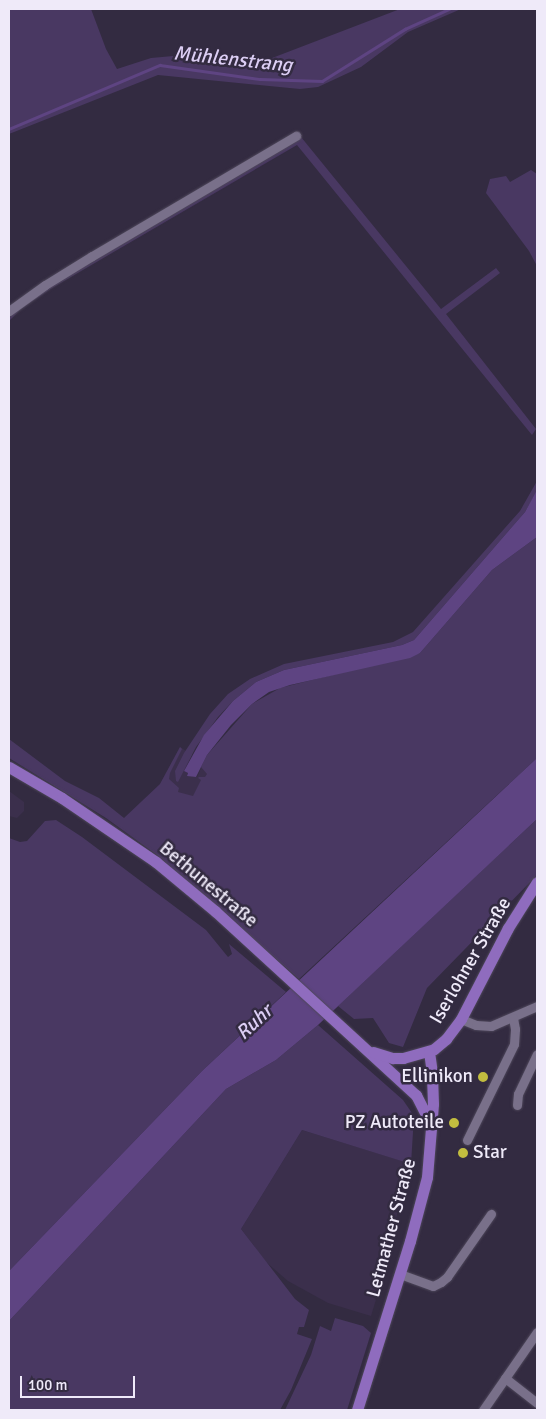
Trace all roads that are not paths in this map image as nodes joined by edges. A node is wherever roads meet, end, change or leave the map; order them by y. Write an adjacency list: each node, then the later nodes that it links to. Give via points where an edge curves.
1 (296, 136): 2 (street, via 84,261)
2 (9, 310)
3 (9, 767): 8 (main road, Bethunestraße, via 62,798 156,862)
4 (537, 882): 6 (main road, Iserlohner Straße, via 508,928)
5 (537, 1006): 7 (street)
6 (461, 1018): 7 (street, via 482,1027); 9 (main road, Iserlohner Straße, via 446,1039)
7 (513, 1018): 13 (street, via 514,1044)
8 (369, 1050): 9 (main road, Bethunestraße, via 393,1058); 12 (main road, Bethunestraße, via 416,1096)
9 (429, 1051): 12 (main road, Letmather Straße, via 433,1088)
10 (537, 1054): 11 (street, via 518,1094)
11 (517, 1105)
12 (432, 1126): 15 (main road, Letmather Straße, via 427,1177)
13 (467, 1140)
14 (491, 1214): 15 (street, via 441,1282 433,1286)
15 (400, 1274): 19 (main road, Letmather Straße)
16 (537, 1332): 17 (street)
17 (505, 1378): 18 (street); 20 (street)
18 (537, 1402)
19 (357, 1410)
20 (483, 1410)

